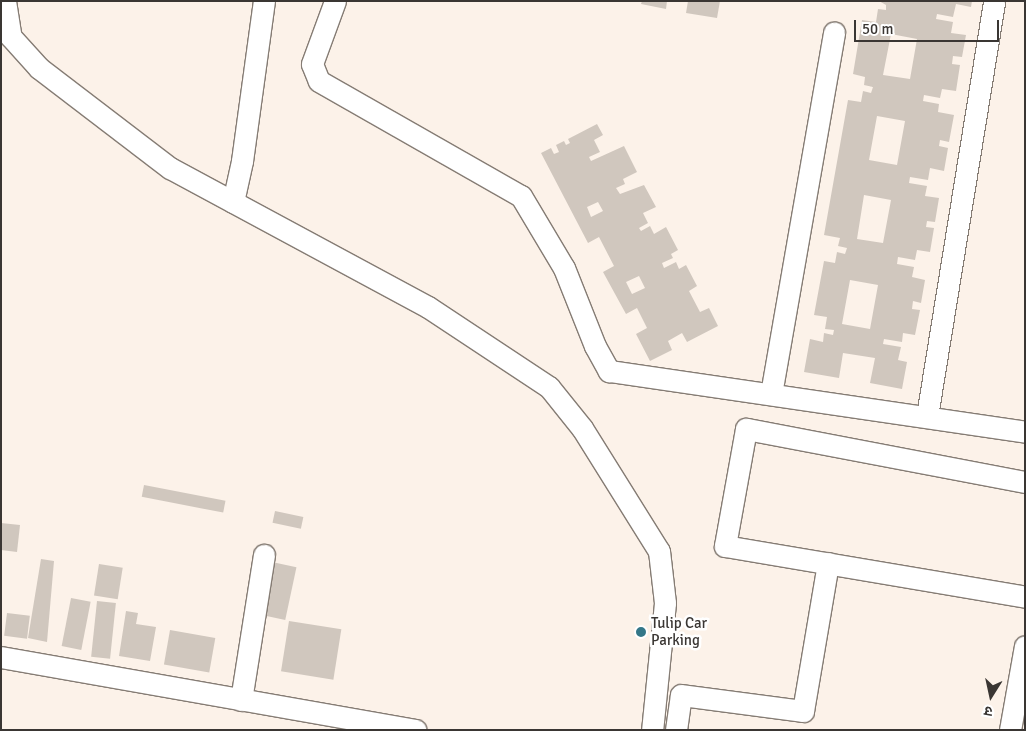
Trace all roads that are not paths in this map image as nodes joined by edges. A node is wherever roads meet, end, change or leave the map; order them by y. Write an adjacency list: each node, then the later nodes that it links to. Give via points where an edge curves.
1 (5, 1): 6 (street, via 11,37 39,68 170,168)
2 (264, 1): 6 (street, via 244,152)
3 (335, 1): 7 (street, via 312,64 319,81 335,93 521,196 564,268 595,346 609,371)
4 (994, 1): 8 (street)
5 (834, 32): 7 (street)
6 (233, 202): 18 (street, via 428,307 549,387 582,428 659,551 665,603)
7 (771, 394): 8 (street)
8 (927, 416): 9 (street)
9 (1025, 432)
10 (1025, 482): 12 (street, via 746,429 724,546)
11 (264, 554): 16 (street)
12 (828, 563): 13 (street); 19 (street, via 803,711 681,694)
13 (1025, 597)
14 (1025, 646): 20 (street)
15 (1, 657): 16 (street)
16 (241, 700): 17 (street)
17 (416, 730)
18 (652, 730)
19 (676, 730)
20 (1010, 730)

